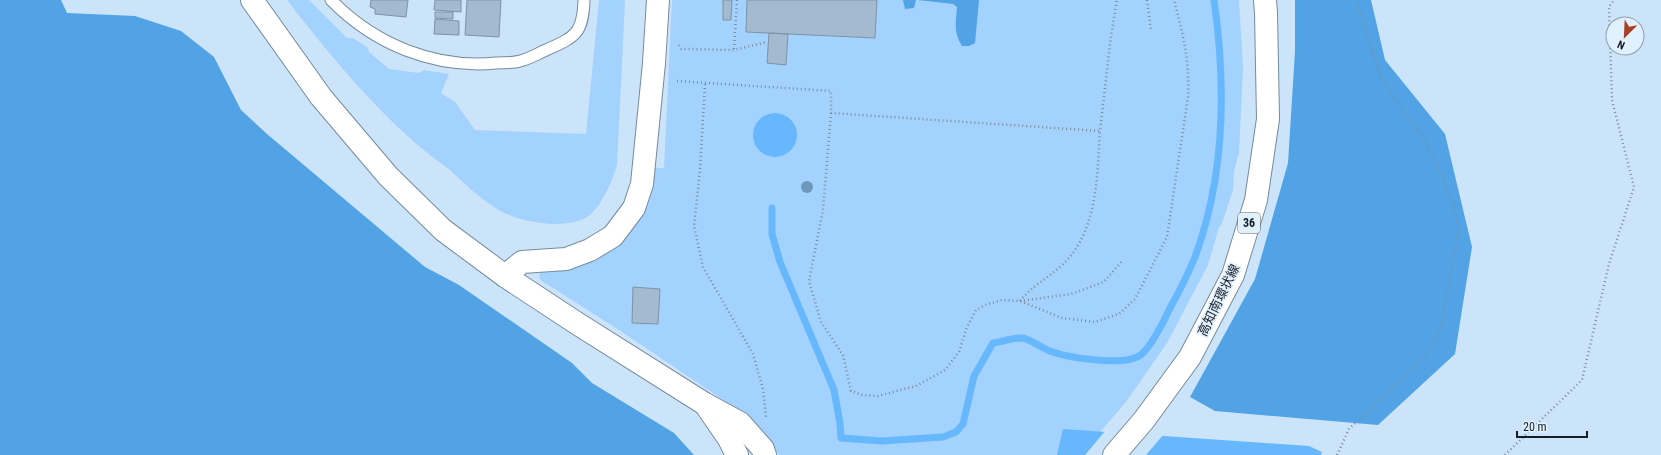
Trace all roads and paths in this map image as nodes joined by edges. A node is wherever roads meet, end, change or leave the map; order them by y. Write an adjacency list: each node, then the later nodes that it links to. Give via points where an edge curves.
1 (252, 0): 21 (street, via 321,97 388,176 443,230)
2 (331, 0): 3 (lane, via 347,17 381,39 409,51 460,64 485,64 520,62 566,41 577,33 584,16)
3 (584, 0)
4 (658, 0): 21 (street, via 642,184 634,208 613,236 590,250 566,259 522,262)
5 (737, 0): 15 (path)
6 (1117, 0): 19 (path)
7 (1147, 0): 12 (path)
8 (1174, 0): 22 (path, via 1187,54 1189,78 1167,237 1135,299 1119,314 1095,322 1062,318)
9 (1265, 0): 27 (street, 高知南環状線 / 36, via 1268,119 1256,200 1233,275 1190,356 1144,420)
10 (1356, 0): 28 (path, via 1383,82 1427,144 1453,202 1458,235 1442,327 1436,340 1424,357 1349,429)
11 (1614, 0): 29 (path, via 1609,7 1612,100 1634,187 1609,264 1582,380)
12 (1151, 32)
13 (767, 42): 15 (path)
14 (678, 43): 15 (path, via 681,49)
15 (734, 50)
16 (678, 81): 17 (path)
17 (705, 84): 18 (path, via 832,91); 24 (path, via 694,226 703,267 753,354 763,388)
18 (830, 113): 19 (path); 22 (path, via 823,210 810,281 821,322 843,355 851,391 878,396 916,386 945,370 960,352 967,327 976,310 1002,300)
19 (1100, 131): 22 (path, via 1097,184 1084,237 1062,265 1029,290)
20 (1122, 262): 22 (path, via 1104,282 1072,294)
21 (505, 276): 23 (street)
22 (1020, 301)
23 (705, 404): 25 (street); 26 (street, via 740,423)
24 (766, 421)
25 (737, 455)
26 (766, 455)
27 (1114, 455)
28 (1337, 455)
29 (1505, 455)

